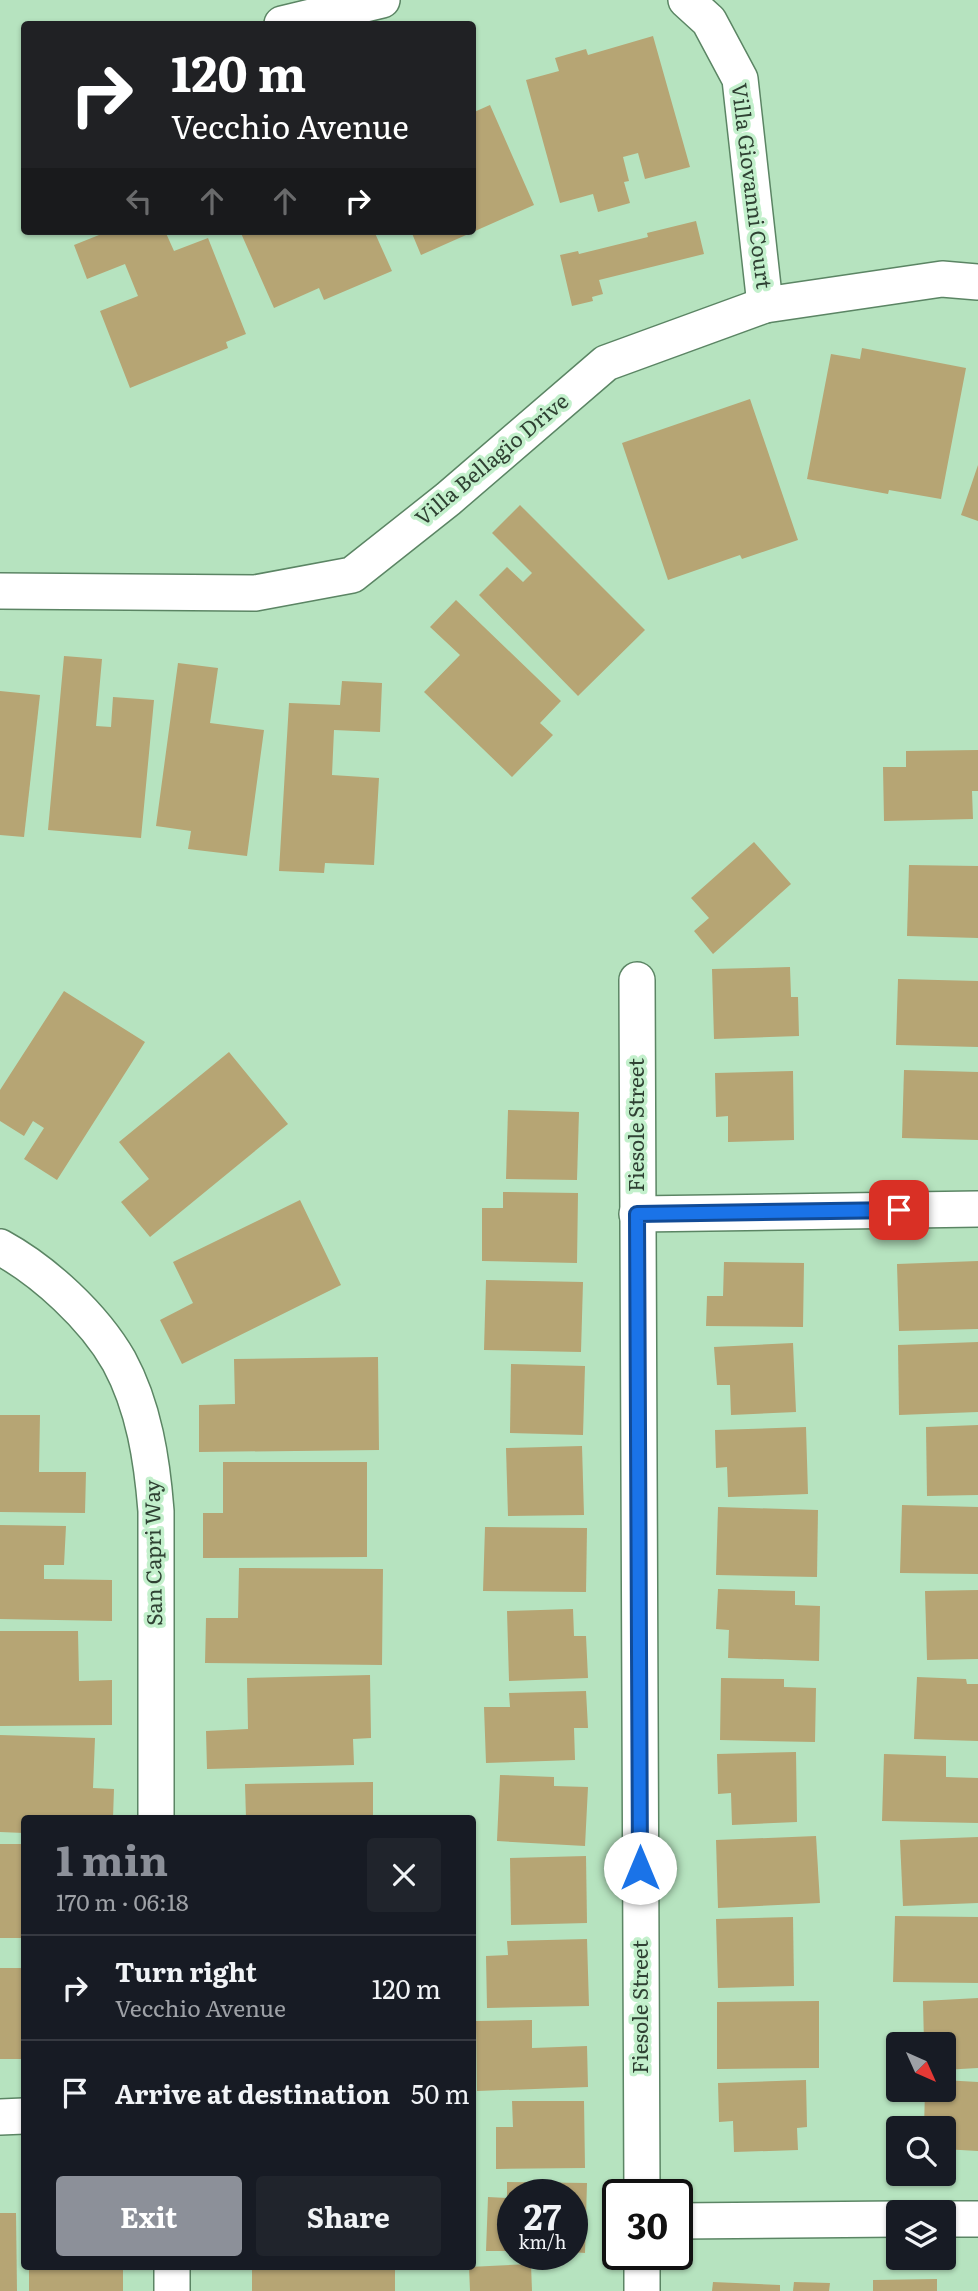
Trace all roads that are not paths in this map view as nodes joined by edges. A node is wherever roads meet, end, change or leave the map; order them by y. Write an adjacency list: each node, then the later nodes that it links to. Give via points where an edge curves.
1 (382, 0): 3 (street)
2 (686, 0): 5 (street, Villa Giovanni Court, via 709,21 740,79)
3 (294, 21)
4 (978, 282): 5 (street, Villa Bellagio Drive, via 942,279)
5 (765, 305): 6 (street, Villa Bellagio Drive, via 606,363 352,575 255,593)
6 (0, 591)
7 (636, 980): 9 (street, Fiesole Street)
8 (978, 1209): 9 (street)
9 (637, 1214): 14 (street, Fiesole Street)
10 (0, 1247): 11 (street, San Capri Way, via 74,1305 118,1361 148,1444 156,1511)
11 (156, 1815)
12 (21, 2116): 13 (street)
13 (0, 2117)
14 (642, 2179)
15 (886, 2219): 18 (street)
16 (956, 2219): 17 (street)
17 (978, 2219)
18 (693, 2221)
19 (173, 2270): 21 (street)
20 (642, 2270): 22 (street)
21 (172, 2291)
22 (642, 2291)

